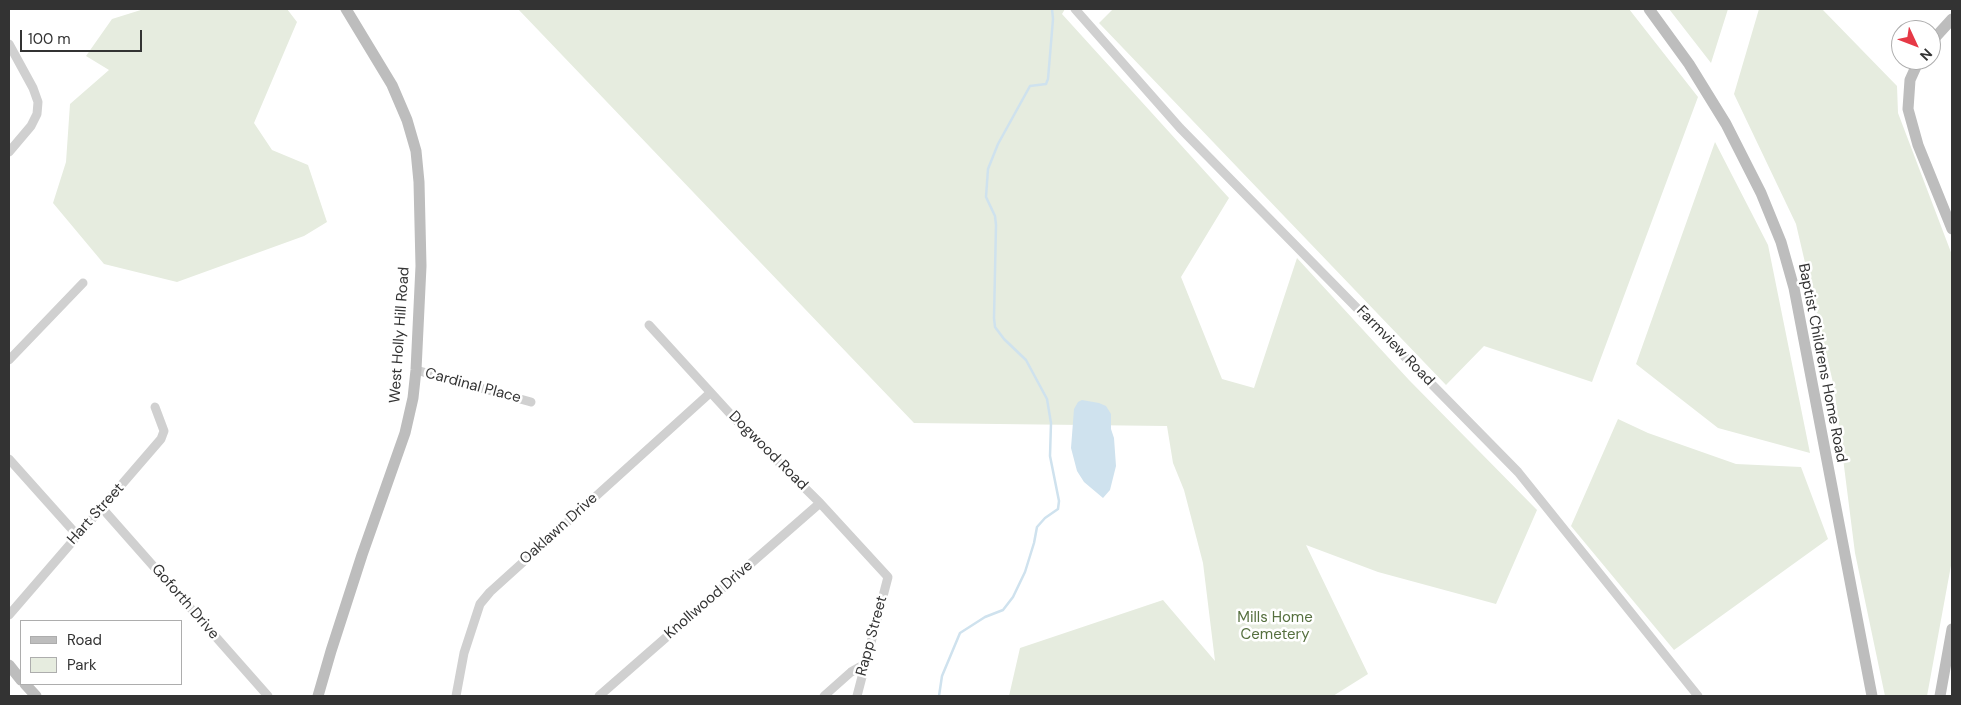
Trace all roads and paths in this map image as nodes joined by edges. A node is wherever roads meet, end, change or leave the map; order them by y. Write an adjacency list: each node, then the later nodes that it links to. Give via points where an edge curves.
1 (346, 9): 13 (street, West Holly Hill Road, via 392,85 416,151 421,266)
2 (1076, 9): 35 (street, Farmview Road, via 1180,128 1518,472)
3 (1649, 9): 36 (street, Baptist Childrens Home Road, via 1726,124 1761,193 1781,242 1803,331)
4 (1952, 19): 5 (street)
5 (1941, 31)
6 (9, 44): 8 (street, via 38,102 31,126)
7 (1914, 70): 9 (street, via 1910,80 1908,109 1918,146)
8 (9, 152)
9 (1952, 229)
10 (83, 283): 12 (street)
11 (649, 326): 14 (street, Dogwood Road)
12 (9, 360)
13 (416, 370): 15 (street, Cardinal Place); 30 (street, West Holly Hill Road, via 406,433)
14 (710, 393): 18 (street, Dogwood Road); 31 (street, Oaklawn Drive, via 490,592 480,604 464,653)
15 (531, 402)
16 (155, 407): 19 (street, Hart Street, via 164,431 161,439)
17 (9, 459): 20 (street)
18 (820, 503): 21 (street, Dogwood Road); 32 (street, Knollwood Drive)
19 (102, 508): 20 (street, Hart Street); 29 (street, Goforth Drive)
20 (76, 535): 22 (street, Hart Street)
21 (888, 577): 24 (street, Rapp Street)
22 (9, 615)
23 (1952, 629): 37 (street)
24 (865, 664): 33 (street); 34 (street, Rapp Street)
25 (9, 665): 26 (street)
26 (20, 679)
27 (26, 685): 28 (street)
28 (36, 696)
29 (268, 696)
30 (318, 696)
31 (456, 696)
32 (598, 696)
33 (824, 696)
34 (857, 696)
35 (1698, 696)
36 (1872, 696)
37 (1940, 696)

